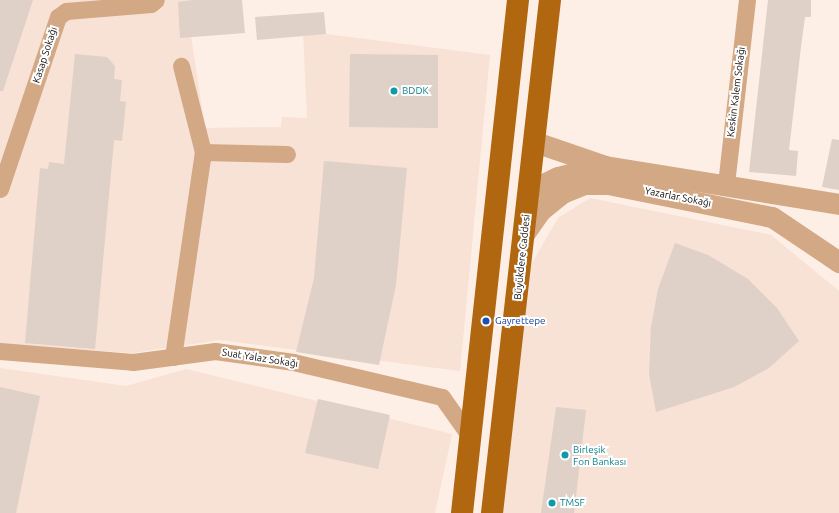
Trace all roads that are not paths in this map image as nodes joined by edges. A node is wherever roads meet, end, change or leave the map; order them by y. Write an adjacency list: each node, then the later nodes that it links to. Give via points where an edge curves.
1 (156, 0): 12 (street, Kasap Sokağı, via 151,4 66,11 58,17)
2 (518, 0): 16 (main road)
3 (550, 0): 6 (main road, Büyükdere Caddesi)
4 (747, 0): 11 (street, Keskin Kalem Sokağı)
5 (181, 66): 7 (street)
6 (535, 142): 9 (street); 13 (main road, Büyükdere Caddesi)
7 (203, 152): 8 (street); 20 (street)
8 (287, 154)
9 (605, 166): 10 (street, Yazarlar Sokağı); 13 (street, via 558,177)
10 (687, 178): 11 (street, Yazarlar Sokağı); 14 (street)
11 (726, 184): 15 (street, Yazarlar Sokağı)
12 (0, 189)
13 (529, 191): 16 (main road); 17 (main road, Büyükdere Caddesi)
14 (686, 199): 17 (street, Yazarlar Sokağı, via 608,184 584,184 549,202); 18 (street, Yazarlar Sokağı, via 772,217)
15 (839, 204)
16 (497, 209): 21 (main road)
17 (524, 234): 23 (main road, Büyükdere Caddesi)
18 (839, 262)
19 (0, 351): 20 (street, Suat Yalaz Sokağı, via 87,361 134,362)
20 (173, 357): 21 (street, Suat Yalaz Sokağı, via 215,351 249,355 426,392 449,403)
21 (471, 438): 22 (main road)
22 (462, 513)
23 (492, 513)

